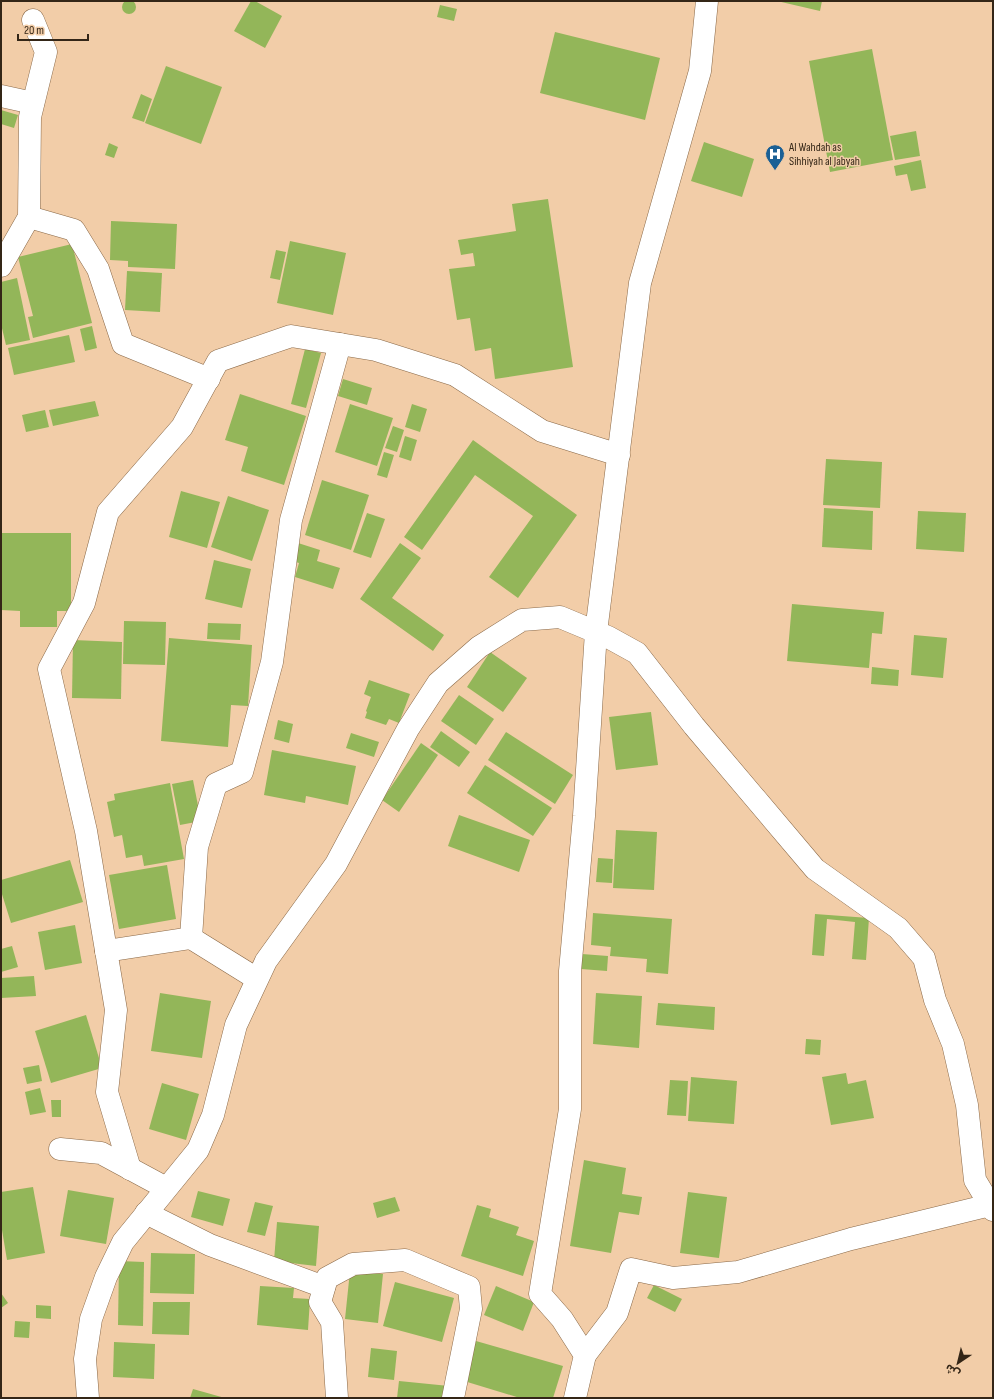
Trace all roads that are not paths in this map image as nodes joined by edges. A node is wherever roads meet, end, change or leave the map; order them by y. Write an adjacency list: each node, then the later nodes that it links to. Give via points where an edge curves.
1 (708, 1): 9 (street, via 700,71 640,283)
2 (33, 20): 4 (street, via 46,52)
3 (1, 96): 4 (street)
4 (34, 103): 5 (street, via 30,117)
5 (29, 217): 6 (street); 8 (street, via 74,230 98,269 123,344)
6 (1, 266)
7 (340, 344): 8 (street, via 291,336 218,361); 9 (street, via 376,350 456,375 542,431); 11 (street, via 291,520 272,662 242,772 216,784 197,847)
8 (209, 379): 12 (street, via 182,427 108,512 84,603 49,669 86,831)
9 (619, 455): 10 (street)
10 (596, 632): 13 (street, via 560,617 522,620 478,646 438,683 408,729 336,864 266,960); 17 (street, via 637,653 694,726 815,869 898,928 924,958 935,1000 955,1051 967,1105 975,1180); 20 (street, via 570,971 570,1109 540,1294 562,1318)
11 (191, 938): 12 (street); 13 (street)
12 (106, 951): 15 (street, via 116,1010 107,1092)
13 (257, 979): 16 (street, via 236,1025 213,1116 198,1150)
14 (60, 1149): 15 (street, via 100,1153)
15 (130, 1168): 16 (street)
16 (166, 1188): 18 (street)
17 (991, 1208): 20 (street, via 851,1239 738,1272 673,1278 631,1269 617,1313)
18 (146, 1213): 19 (street, via 210,1245); 21 (street, via 123,1242 106,1277 91,1319 85,1359)
19 (324, 1287): 22 (street, via 320,1302 332,1322); 23 (street, via 326,1278 353,1264 405,1260 470,1287 471,1309)
20 (585, 1355): 24 (street)
21 (88, 1398)
22 (337, 1398)
23 (453, 1398)
24 (576, 1398)

